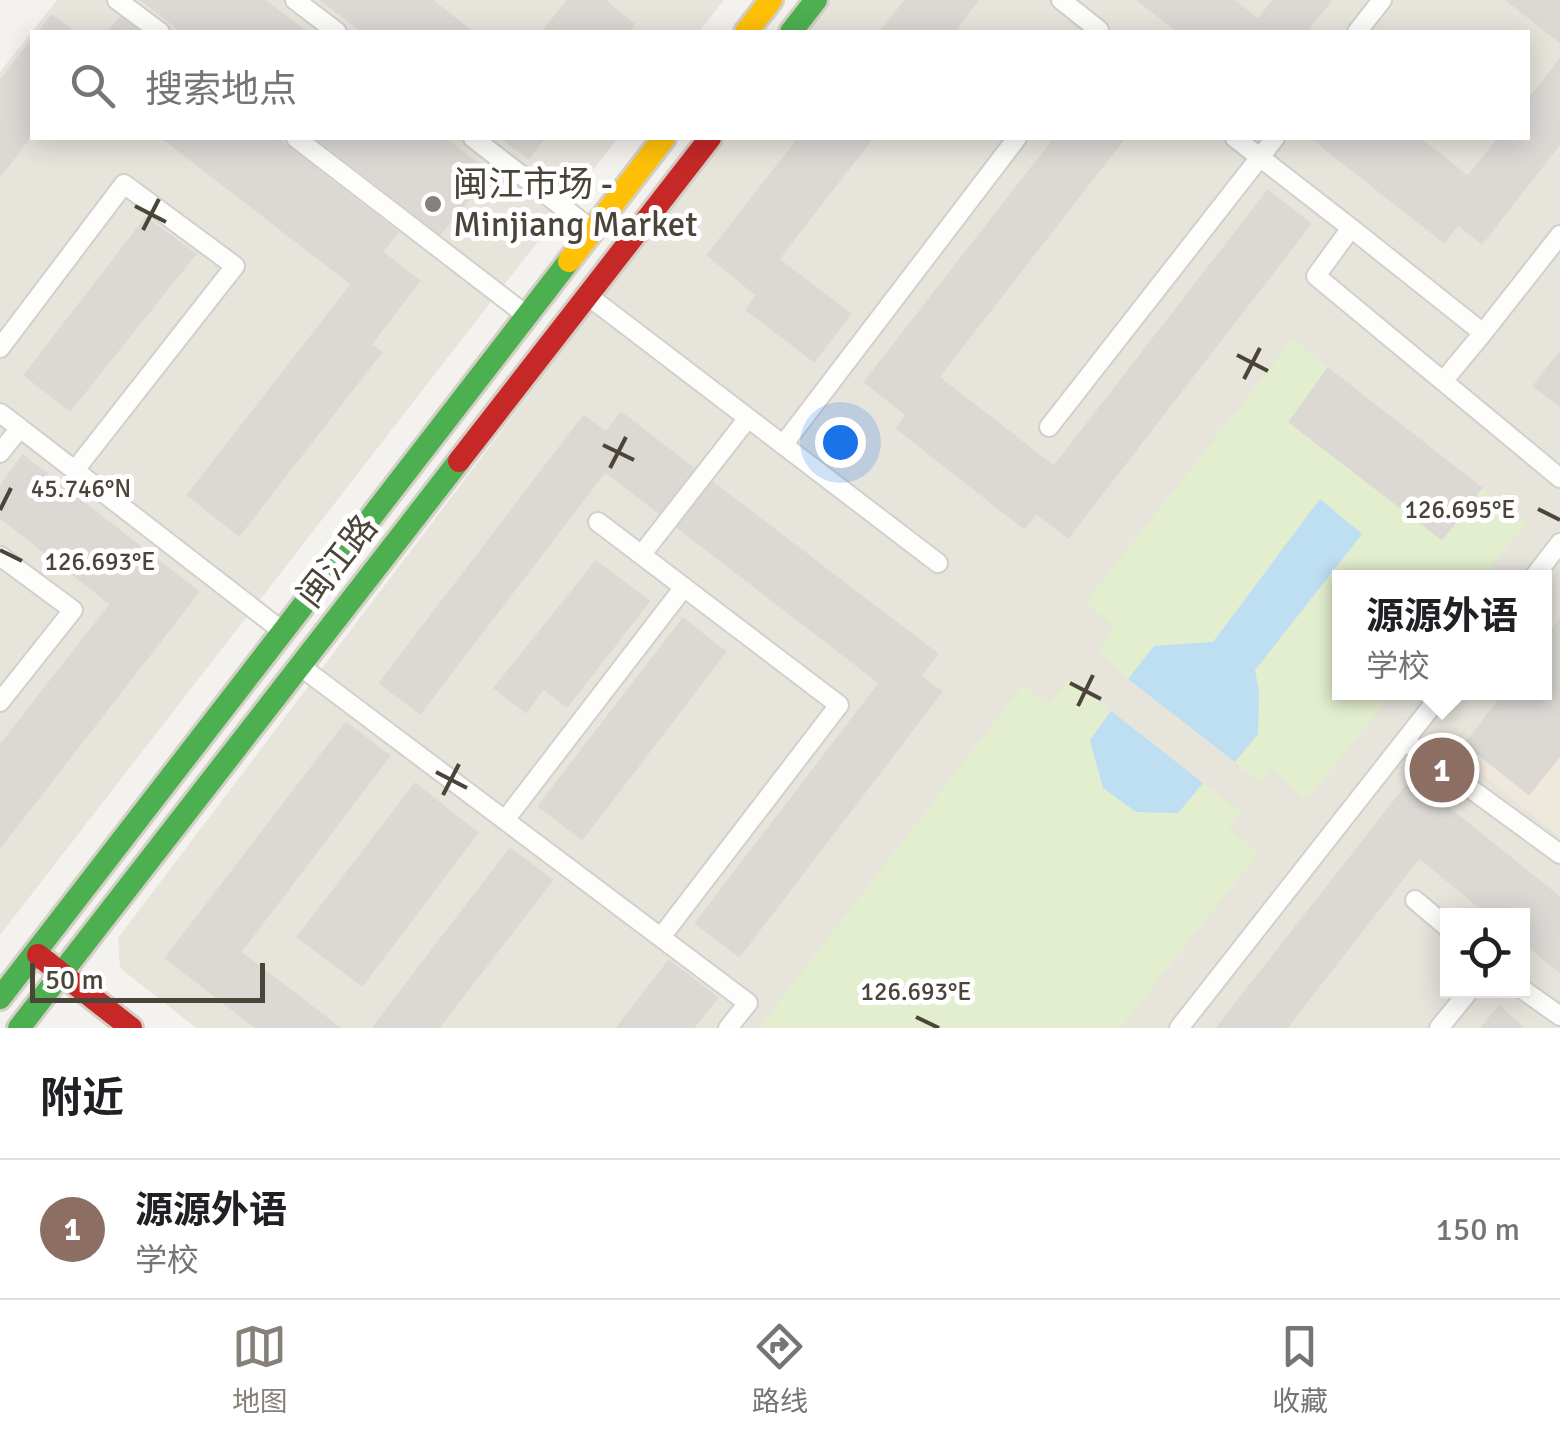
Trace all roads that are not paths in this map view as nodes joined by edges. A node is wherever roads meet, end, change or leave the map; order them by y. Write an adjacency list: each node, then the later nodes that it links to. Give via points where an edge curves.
1 (117, 0): 7 (lane)
2 (296, 0): 8 (lane)
3 (771, 0): 9 (main road)
4 (816, 0): 10 (main road)
5 (1060, 0): 11 (lane)
6 (1382, 0): 12 (lane)
7 (157, 30)
8 (334, 30)
9 (748, 30)
10 (793, 30)
11 (1097, 30)
12 (1359, 30)
13 (299, 140): 26 (lane)
14 (476, 140): 22 (lane)
15 (662, 140): 22 (main road, 闽江路)
16 (708, 140): 25 (main road, 闽江路)
17 (1015, 140): 34 (lane)
18 (1239, 140): 20 (lane)
19 (1273, 140): 20 (lane)
20 (1260, 157): 21 (lane); 32 (lane)
21 (1351, 228): 27 (lane); 29 (lane, via 1316,276)
22 (592, 230): 24 (main road, 闽江路)
23 (1560, 235): 27 (lane)
24 (559, 274): 25 (lane); 26 (main road, 闽江路)
25 (588, 295): 31 (lane); 46 (main road, 闽江路)
26 (527, 315): 45 (main road, 闽江路)
27 (1483, 333): 29 (lane)
28 (0, 348): 36 (lane, via 124,184 235,266)
29 (1444, 380): 37 (lane)
30 (0, 413): 33 (lane)
31 (748, 418): 34 (lane); 40 (lane)
32 (1048, 427)
33 (20, 428): 35 (lane); 36 (lane)
34 (783, 445): 42 (lane)
35 (0, 453)
36 (74, 470): 45 (lane)
37 (1560, 478)
38 (598, 522): 40 (lane)
39 (1560, 543): 43 (lane)
40 (642, 554): 44 (lane)
41 (0, 556): 48 (lane, via 73,610)
42 (938, 564)
43 (1539, 570)
44 (684, 587): 50 (lane); 54 (lane, via 840,704)
45 (277, 637): 46 (lane); 55 (main road, 闽江路)
46 (300, 666): 50 (lane); 56 (main road, 闽江路)
47 (1437, 700): 49 (lane)
48 (0, 702)
49 (1405, 741): 51 (lane); 64 (lane)
50 (505, 820): 54 (lane)
51 (1560, 854)
52 (1415, 900): 53 (lane)
53 (1440, 921)
54 (661, 937): 63 (lane, via 748,1003)
55 (35, 952): 56 (main road); 58 (main road, 闽江路)
56 (61, 974): 61 (main road, 闽江路); 62 (main road, via 97,1010)
57 (1530, 995): 60 (lane)
58 (0, 998)
59 (1463, 998): 65 (lane)
60 (1560, 1016)
61 (19, 1028)
62 (131, 1028)
63 (728, 1028)
64 (1178, 1028)
65 (1439, 1028)

